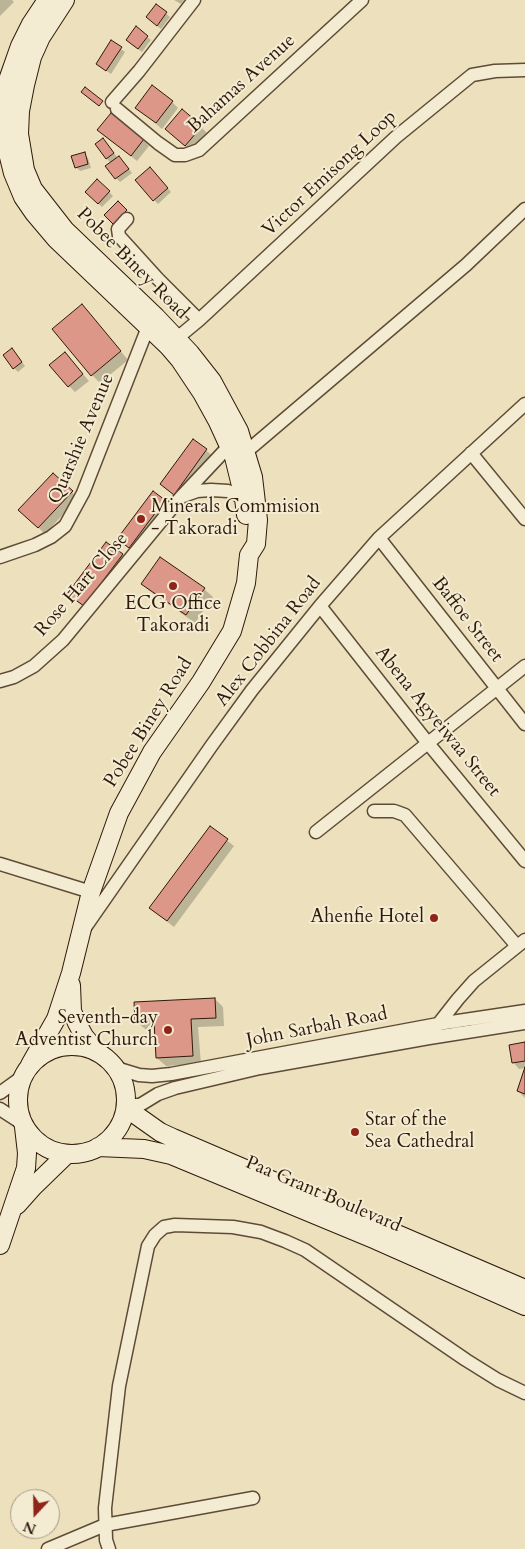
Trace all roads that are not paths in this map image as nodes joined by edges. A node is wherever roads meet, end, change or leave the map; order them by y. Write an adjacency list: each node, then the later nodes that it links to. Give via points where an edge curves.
1 (47, 0): 9 (street, Pobee Biney Road, via 20,46 8,80 5,132 13,173 23,197 39,220)
2 (65, 0): 10 (street, Pobee Biney Road, via 41,37 25,86 19,134 25,170 33,189 64,230)
3 (194, 0): 4 (street, Bahamas Avenue, via 115,105 158,143 175,155 185,156 199,150)
4 (362, 0)
5 (525, 70): 8 (street, Victor Emisong Loop, via 495,70 472,75 396,137)
6 (525, 209): 13 (street, via 466,265)
7 (127, 219): 8 (street, via 118,228 119,236)
8 (199, 320): 10 (street, Victor Emisong Loop)
9 (148, 327): 12 (street, Pobee Biney Road, via 180,360 202,393); 20 (street, Quarshie Avenue, via 84,493 64,526 35,546)
10 (176, 339): 13 (street, Pobee Biney Road, via 212,381 239,431)
11 (525, 404): 14 (street, Alex Cobbina Road)
12 (229, 446): 15 (street, Rose Hart Close); 16 (street, Pobee Biney Road)
13 (246, 452): 19 (street, Pobee Biney Road, via 253,477 258,520 256,544)
14 (471, 453): 17 (street); 18 (street, Alex Cobbina Road)
15 (181, 497): 16 (street, via 211,490 228,491); 23 (street, Rose Hart Close, via 63,640 34,666)
16 (244, 498): 19 (street, Pobee Biney Road)
17 (525, 519)
18 (379, 538): 21 (street, Alex Cobbina Road); 24 (street, Baffoe Street)
19 (249, 555): 31 (street, Pobee Biney Road, via 246,582 232,631 133,785 119,813)
20 (0, 558)
21 (320, 606): 26 (street, Abena Agyeiwaa Street); 32 (street, Alex Cobbina Road, via 252,690)
22 (525, 666): 24 (street)
23 (0, 681)
24 (496, 688): 25 (street, Baffoe Street); 26 (street)
25 (525, 724)
26 (428, 742): 28 (street); 29 (street, Abena Agyeiwaa Street)
27 (374, 811): 33 (street, via 394,810 405,815)
28 (316, 832)
29 (525, 862)
30 (0, 864): 31 (street)
31 (91, 892): 32 (street, Pobee Biney Road)
32 (79, 935): 34 (street, Pobee Biney Road)
33 (521, 943): 37 (street, via 474,982)
34 (71, 973): 39 (street, via 72,1011 84,1036); 41 (street, via 56,1019)
35 (525, 1011): 37 (street, John Sarbah Road)
36 (525, 1023): 38 (street, John Sarbah Road)
37 (438, 1024): 38 (street); 40 (street, John Sarbah Road, via 171,1074 139,1075)
38 (429, 1038): 43 (street, John Sarbah Road, via 260,1068 175,1088 140,1105)
39 (97, 1052): 40 (street); 41 (street, via 74,1046 61,1047 39,1056)
40 (116, 1068): 43 (street, via 126,1092)
41 (26, 1071): 42 (street); 45 (street, via 18,1088 17,1100)
42 (0, 1092)
43 (126, 1106): 46 (street, via 116,1131); 50 (street, Paa Grant Boulevard, via 173,1138)
44 (0, 1109): 45 (street)
45 (24, 1125): 47 (street, via 42,1146); 48 (street, via 26,1168)
46 (98, 1148): 47 (street); 51 (street, Paa Grant Boulevard, via 144,1149 171,1156 376,1240)
47 (67, 1154): 48 (street, via 23,1197)
48 (10, 1215): 49 (street)
49 (0, 1245)
50 (525, 1289)
51 (525, 1306)
52 (525, 1393): 54 (street, via 466,1360 304,1250 285,1241 233,1227 175,1225 164,1228 154,1235 148,1246 120,1376)
53 (253, 1498): 54 (street)
54 (105, 1525): 55 (street); 56 (street)
55 (48, 1549)
56 (109, 1549)

